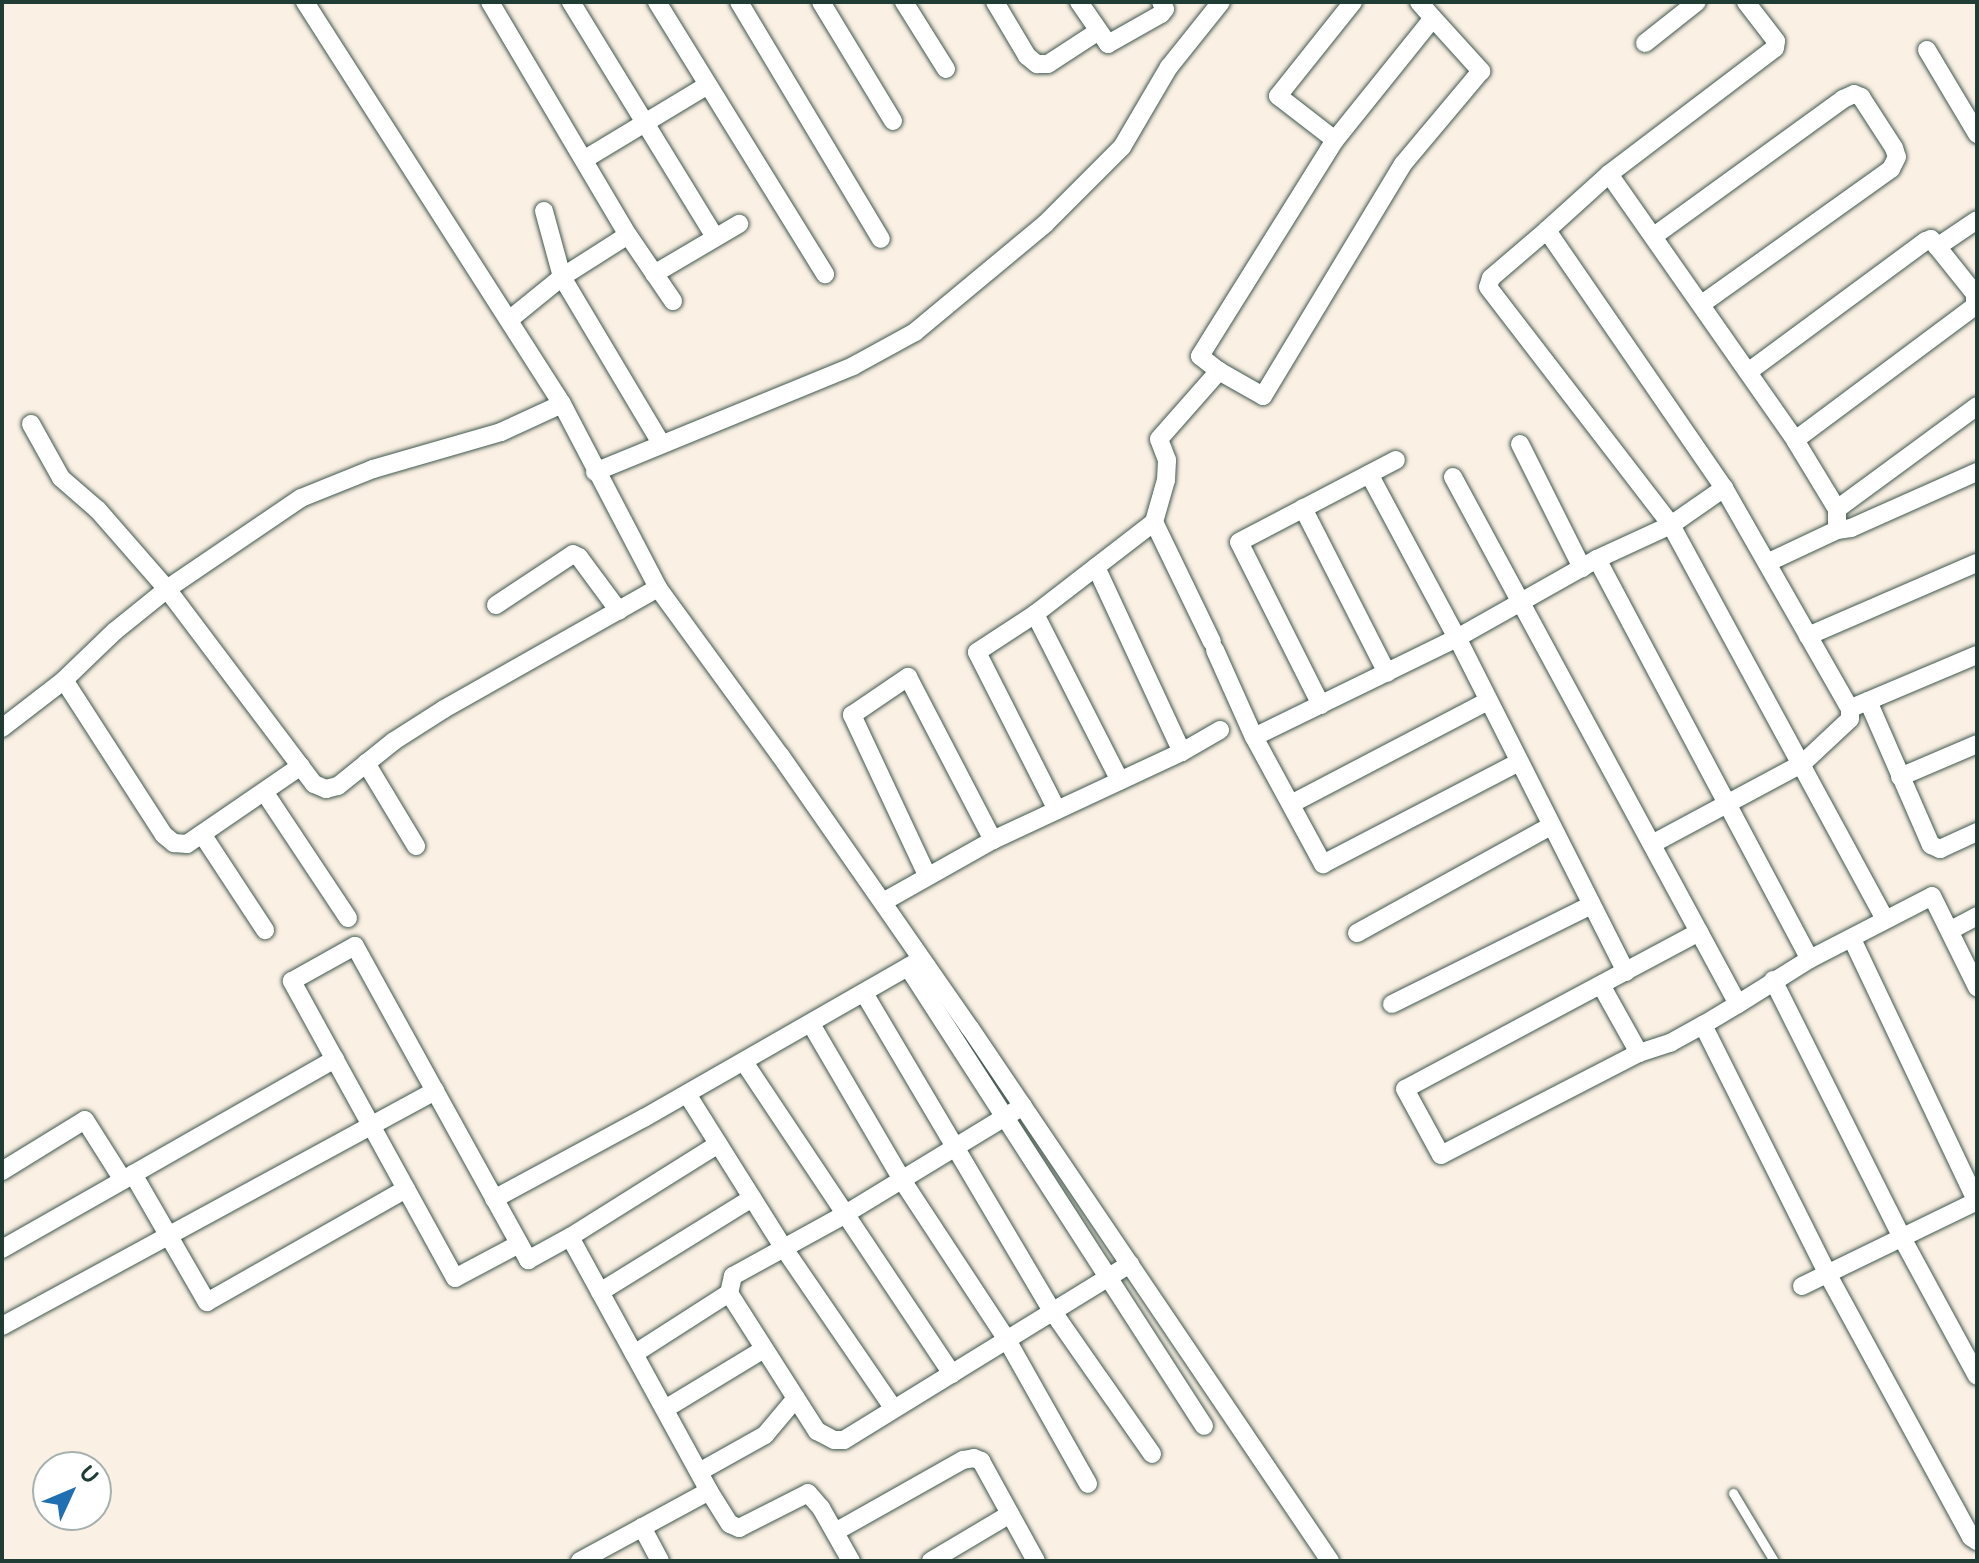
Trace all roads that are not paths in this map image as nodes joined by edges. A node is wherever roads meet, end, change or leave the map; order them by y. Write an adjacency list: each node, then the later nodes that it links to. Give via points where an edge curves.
1 (305, 2): 42 (street)
2 (490, 2): 26 (street)
3 (571, 2): 23 (street)
4 (657, 2): 21 (street)
5 (739, 2): 35 (street)
6 (821, 2): 22 (street)
7 (904, 2): 20 (street)
8 (995, 2): 17 (street, via 1037,64 1048,64)
9 (1079, 2): 17 (street)
10 (1161, 2): 17 (street, via 1161,14 1120,40 1108,44)
11 (1221, 2): 49 (street, via 1169,67 1122,147 1045,224 915,332 853,366)
12 (1353, 2): 25 (street, via 1278,96)
13 (1419, 2): 16 (street)
14 (1697, 2): 18 (street)
15 (1746, 2): 27 (street, via 1776,41 1775,48)
16 (1433, 18): 25 (street); 43 (street, via 1481,71 1403,164 1263,396)
17 (1097, 32)
18 (1645, 43)
19 (1927, 50): 24 (street)
20 (946, 69)
21 (706, 86): 23 (street); 38 (street)
22 (893, 121)
23 (644, 124): 26 (street); 34 (street)
24 (1977, 134)
25 (1335, 140): 43 (street, via 1200,356)
26 (585, 159): 32 (street)
27 (1609, 174): 31 (street); 33 (street)
28 (544, 211): 39 (street)
29 (1977, 220): 36 (street)
30 (739, 224): 34 (street)
31 (1547, 230): 56 (street); 60 (street, via 1491,278 1488,287)
32 (628, 235): 37 (street); 39 (street)
33 (1654, 236): 41 (street); 41 (street, via 1843,99 1861,97 1894,148 1897,157 1891,169)
34 (715, 237): 37 (street)
35 (881, 239)
36 (1937, 247): 44 (street, via 1931,239 1926,241); 48 (street, via 1975,294 1975,306)
37 (654, 274): 40 (street)
38 (825, 274)
39 (562, 277): 42 (street); 49 (street)
40 (673, 301)
41 (1702, 304): 44 (street)
42 (509, 320): 45 (street)
43 (1219, 371): 59 (street, via 1159,439 1167,460 1166,480)
44 (1748, 372): 48 (street)
45 (562, 404): 52 (street); 67 (street, via 501,432 335,481 301,498)
46 (1977, 406): 58 (street)
47 (31, 424): 67 (street, via 61,478 98,510)
48 (1795, 440): 58 (street)
49 (661, 443): 52 (street)
50 (1520, 444): 64 (street)
51 (1396, 460): 54 (street)
52 (595, 472): 66 (street)
53 (1977, 472): 61 (street)
54 (1369, 474): 57 (street); 73 (street)
55 (1453, 477): 68 (street)
56 (1724, 488): 60 (street); 62 (street)
57 (1303, 508): 75 (street); 78 (street, via 1239,542)
58 (1837, 509): 61 (street)
59 (1154, 522): 65 (street); 82 (street)
60 (1671, 525): 64 (street); 87 (street)
61 (1837, 530): 62 (street)
62 (1769, 562): 72 (street)
63 (1977, 563): 72 (street)
64 (1589, 564): 68 (street); 93 (street)
65 (1096, 567): 71 (street); 84 (street)
66 (658, 588): 70 (street); 102 (street)
67 (167, 589): 76 (street); 88 (street)
68 (1520, 602): 73 (street); 99 (street)
69 (496, 605): 70 (street, via 573,554)
70 (619, 611): 86 (street, via 444,709)
71 (1035, 614): 90 (street); 94 (street, via 977,652)
72 (1808, 636): 79 (street)
73 (1457, 638): 75 (street); 77 (street)
74 (1977, 655): 79 (street)
75 (1387, 673): 78 (street)
76 (64, 680): 80 (street); 97 (street, via 164,835 187,844)
77 (1486, 702): 85 (street); 92 (street)
78 (1321, 705): 82 (street)
79 (1859, 705): 87 (street); 89 (street)
80 (2, 728)
81 (1220, 730): 84 (street)
82 (1254, 737): 92 (street)
83 (1977, 744): 89 (street)
84 (1182, 752): 90 (street)
85 (1519, 762): 92 (street, via 1323,864); 95 (street)
86 (366, 763): 88 (street, via 338,786 326,789 314,784); 100 (street)
87 (1803, 763): 93 (street); 106 (street)
88 (301, 766): 91 (street)
89 (1900, 777): 96 (street, via 1931,845 1940,849)
90 (1120, 781): 94 (street)
91 (265, 793): 97 (street); 105 (street)
92 (1291, 804)
93 (1726, 806): 99 (street); 112 (street)
94 (1057, 810): 98 (street)
95 (1551, 826): 103 (street); 110 (street)
96 (1977, 832)
97 (202, 834): 107 (street)
98 (993, 840): 101 (street); 101 (street, via 908,677 852,715)
99 (1652, 844): 109 (street)
100 (416, 846)
101 (927, 875): 102 (street)
102 (883, 902): 113 (street)
103 (1589, 906): 114 (street); 119 (street)
104 (1977, 916): 108 (street)
105 (348, 918)
106 (1885, 919): 108 (street, via 1932,896); 111 (street)
107 (265, 930)
108 (1951, 930): 117 (street)
109 (1699, 932): 114 (street); 120 (street)
110 (1357, 933)
111 (1852, 939): 112 (street); 139 (street)
112 (1810, 959): 115 (street)
113 (915, 963): 118 (street); 128 (street); 129 (street)
114 (1626, 972): 116 (street)
115 (1773, 980): 120 (street); 142 (street)
116 (1601, 985): 123 (street); 123 (street, via 1405,1089 1441,1155)
117 (1977, 987)
118 (864, 993): 121 (street); 132 (street)
119 (1392, 1004)
120 (1738, 1004): 122 (street)
121 (811, 1024): 125 (street); 135 (street)
122 (1703, 1025): 123 (street); 148 (street)
123 (1639, 1053)
124 (335, 1059): 126 (street, via 292,981 355,946); 130 (street); 134 (street)
125 (744, 1062): 127 (street); 140 (street)
126 (435, 1091): 130 (street); 138 (street)
127 (687, 1094): 131 (street); 138 (street)
128 (1023, 1106): 129 (street); 147 (street)
129 (1003, 1118): 132 (street); 149 (street)
130 (371, 1125): 136 (street); 141 (street)
131 (718, 1144): 137 (street); 143 (street)
132 (957, 1145): 135 (street); 153 (street)
133 (2, 1171): 134 (street, via 85,1120)
134 (128, 1177): 141 (street); 146 (street)
135 (902, 1180): 140 (street); 155 (street)
136 (406, 1189): 141 (street, via 207,1302); 144 (street, via 455,1278)
137 (752, 1198): 145 (street); 151 (street)
138 (494, 1199): 144 (street)
139 (1977, 1201): 142 (street)
140 (844, 1215): 145 (street); 158 (street)
141 (169, 1236): 154 (street)
142 (1901, 1236): 148 (street); 159 (street)
143 (570, 1237): 144 (street, via 528,1260); 151 (street)
144 (519, 1244)
145 (783, 1247): 152 (street, via 741,1269 728,1285); 162 (street)
146 (2, 1249)
147 (1130, 1264): 149 (street); 178 (street)
148 (1827, 1273): 150 (street); 172 (street)
149 (1107, 1278): 153 (street); 163 (street)
150 (1802, 1286)
151 (600, 1292): 157 (street)
152 (729, 1293): 156 (street); 157 (street)
153 (1053, 1312): 155 (street); 164 (street)
154 (2, 1326)
155 (1007, 1340): 158 (street); 166 (street)
156 (764, 1349): 160 (street); 161 (street)
157 (634, 1354): 161 (street)
158 (952, 1374): 162 (street)
159 (1977, 1376)
160 (796, 1398): 162 (street, via 817,1431 834,1440 844,1440); 165 (street, via 765,1435)
161 (665, 1409): 165 (street)
162 (894, 1409)
163 (1204, 1426)
164 (1152, 1454)
165 (699, 1472): 167 (street)
166 (1088, 1484)
167 (709, 1491): 170 (street); 171 (street, via 730,1524 739,1528 808,1493)
168 (1733, 1493): 179 (lane)
169 (1010, 1514): 171 (street, via 981,1461 974,1458); 176 (street); 177 (street)
170 (642, 1527): 173 (street); 174 (street)
171 (835, 1532): 175 (street)
172 (1977, 1541)
173 (585, 1560)
174 (660, 1561)
175 (851, 1561)
176 (931, 1561)
177 (1036, 1561)
178 (1330, 1561)
179 (1774, 1561)

